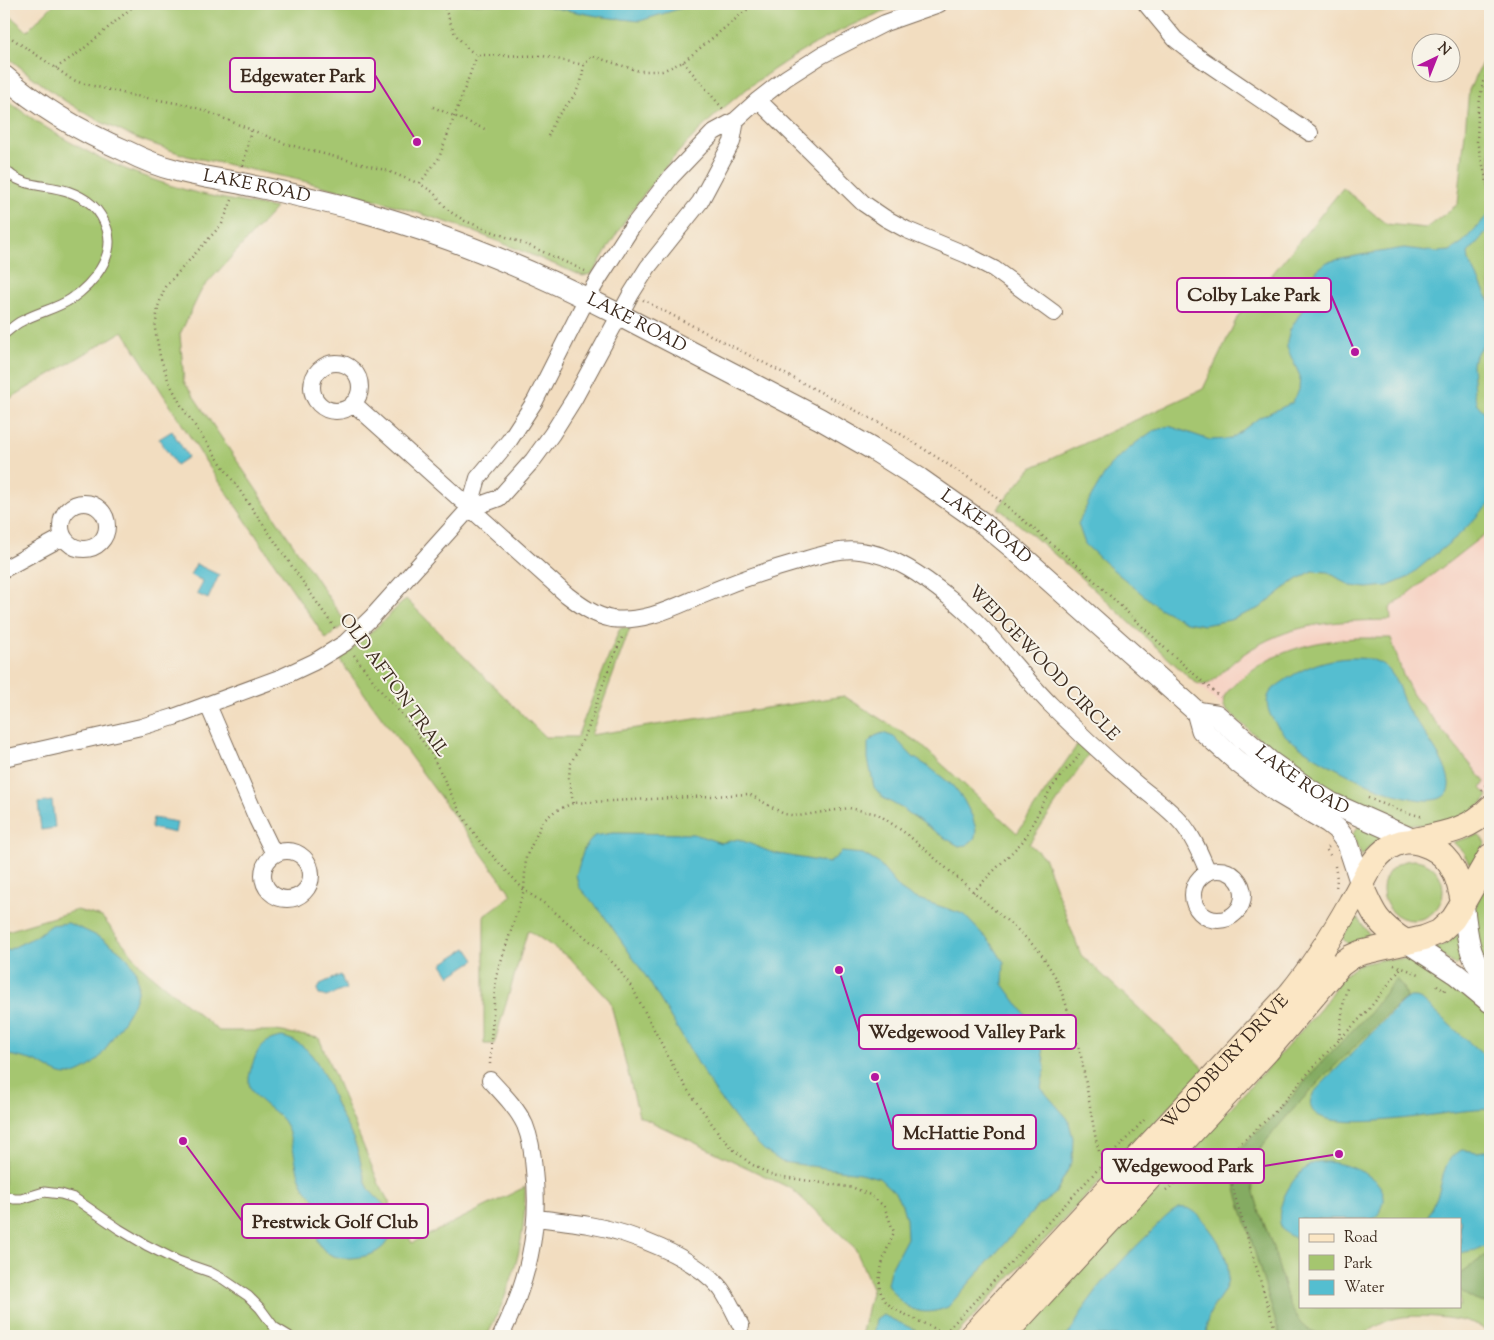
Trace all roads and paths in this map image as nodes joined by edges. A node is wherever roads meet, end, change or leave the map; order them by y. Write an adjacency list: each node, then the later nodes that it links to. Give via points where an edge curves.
1 (136, 4): 10 (path)
2 (444, 4): 7 (path, via 454,34)
3 (754, 4): 8 (path)
4 (939, 4): 13 (street, via 885,23 852,39 786,78)
5 (1146, 4): 18 (street, via 1171,34 1194,54)
6 (4, 34): 10 (path)
7 (477, 56): 9 (path, via 543,56); 15 (path)
8 (683, 62): 9 (path, via 662,71 639,71 592,56); 16 (path, via 722,109)
9 (584, 65): 19 (path, via 574,96 556,118)
10 (56, 68): 20 (path, via 81,83 187,105 251,130)
11 (1490, 68): 23 (path, via 1483,82 1477,142)
12 (4, 76): 25 (street, LAKE ROAD, via 57,116 143,159 174,170 395,221 536,274)
13 (758, 100): 16 (street); 26 (street, via 863,203 907,230 994,269)
14 (432, 107): 15 (path)
15 (454, 117): 17 (path); 22 (path, via 439,158)
16 (736, 120): 25 (street, via 714,132 671,177 632,227); 27 (street, via 732,142 700,202 648,267)
17 (487, 130)
18 (1310, 133)
19 (548, 136)
20 (243, 164)
21 (4, 168): 28 (lane, via 14,178 68,192 91,204 100,213 109,236 104,263 85,287 72,298 22,321)
22 (420, 184)
23 (1490, 192)
24 (232, 202): 34 (path, OLD AFTON TRAIL, via 222,224 165,287 155,329 160,356 182,407)
25 (587, 298): 27 (street, LAKE ROAD); 30 (street, via 535,401 509,441 478,478)
26 (1054, 313)
27 (620, 315): 30 (street, via 574,399 533,460 499,498); 38 (street, LAKE ROAD, via 820,419 920,479 1013,548)
28 (4, 334)
29 (353, 403): 30 (street, WEDGEWOOD CIRCLE)
30 (469, 509): 33 (street, WEDGEWOOD CIRCLE, via 582,606 597,614); 34 (street)
31 (63, 537): 32 (street)
32 (4, 569)
33 (626, 619): 44 (path, via 625,630 588,729 570,764); 50 (street, WEDGEWOOD CIRCLE, via 660,614 738,581 826,553 845,550 880,555 925,580 970,616 1051,705 1177,818 1192,838)
34 (345, 643): 37 (street, via 282,677); 52 (path, OLD AFTON TRAIL, via 432,754 460,812 480,842)
35 (1202, 682): 36 (path)
36 (1225, 703)
37 (208, 705): 40 (street, via 140,727); 48 (street)
38 (1197, 712): 46 (street, LAKE ROAD, via 1216,715 1269,761 1331,803); 51 (street, LAKE ROAD, via 1202,730 1234,759 1339,832 1348,844)
39 (1078, 756): 53 (path, via 1050,790 1024,840)
40 (4, 758)
41 (1490, 779): 43 (path)
42 (1367, 798): 45 (path, via 1408,814)
43 (1485, 801): 46 (main road, via 1478,820 1465,827)
44 (573, 803): 52 (path, via 543,821 526,857); 53 (path, via 749,794 784,814 798,816 849,808 878,814 908,835)
45 (1427, 817)
46 (1414, 840): 51 (main road, via 1394,845 1382,853); 55 (main road, via 1435,849 1449,862 1458,879)
47 (1326, 849): 54 (path, via 1336,871)
48 (274, 854)
49 (1490, 856): 55 (main road)
50 (1208, 872)
51 (1361, 884): 58 (main road, via 1378,920); 79 (main road, WOODBURY DRIVE, via 1318,956 1290,994)
52 (524, 890): 68 (path, via 496,977); 76 (path, OLD AFTON TRAIL, via 596,946 617,967 633,989 687,1089 734,1150 772,1175 854,1188 884,1206 894,1232 883,1257 879,1286 882,1298 893,1308)
53 (973, 892): 71 (path, via 1040,952 1056,978 1081,1056 1096,1140)
54 (1334, 894)
55 (1463, 903): 58 (main road, via 1439,932); 62 (street, via 1472,955)
56 (1485, 929): 57 (path)
57 (1490, 941)
58 (1406, 942): 66 (street, via 1450,970); 80 (main road, WOODBURY DRIVE, via 1365,952 1340,965 1267,1051)
59 (1391, 964): 60 (path)
60 (1402, 967): 61 (path); 67 (path)
61 (1424, 976)
62 (1490, 980)
63 (1433, 982): 65 (path)
64 (1348, 984): 67 (path)
65 (1444, 991)
66 (1490, 1002)
67 (1339, 1040): 70 (path, via 1272,1115)
68 (490, 1080): 74 (street, via 514,1107 528,1135 536,1182)
69 (1146, 1118): 71 (path)
70 (1227, 1154): 72 (path, via 1195,1168); 81 (path, via 1234,1193)
71 (1105, 1162): 76 (path)
72 (1165, 1192)
73 (4, 1196): 77 (lane, via 14,1199 44,1192 74,1198 146,1245 223,1279 248,1296 274,1326)
74 (536, 1218): 75 (street, via 619,1232 682,1258 722,1290); 78 (street, via 530,1262)
75 (741, 1326)
76 (943, 1335)
77 (289, 1336)
78 (501, 1336)
79 (971, 1336)
80 (1003, 1336)
81 (1277, 1336)

